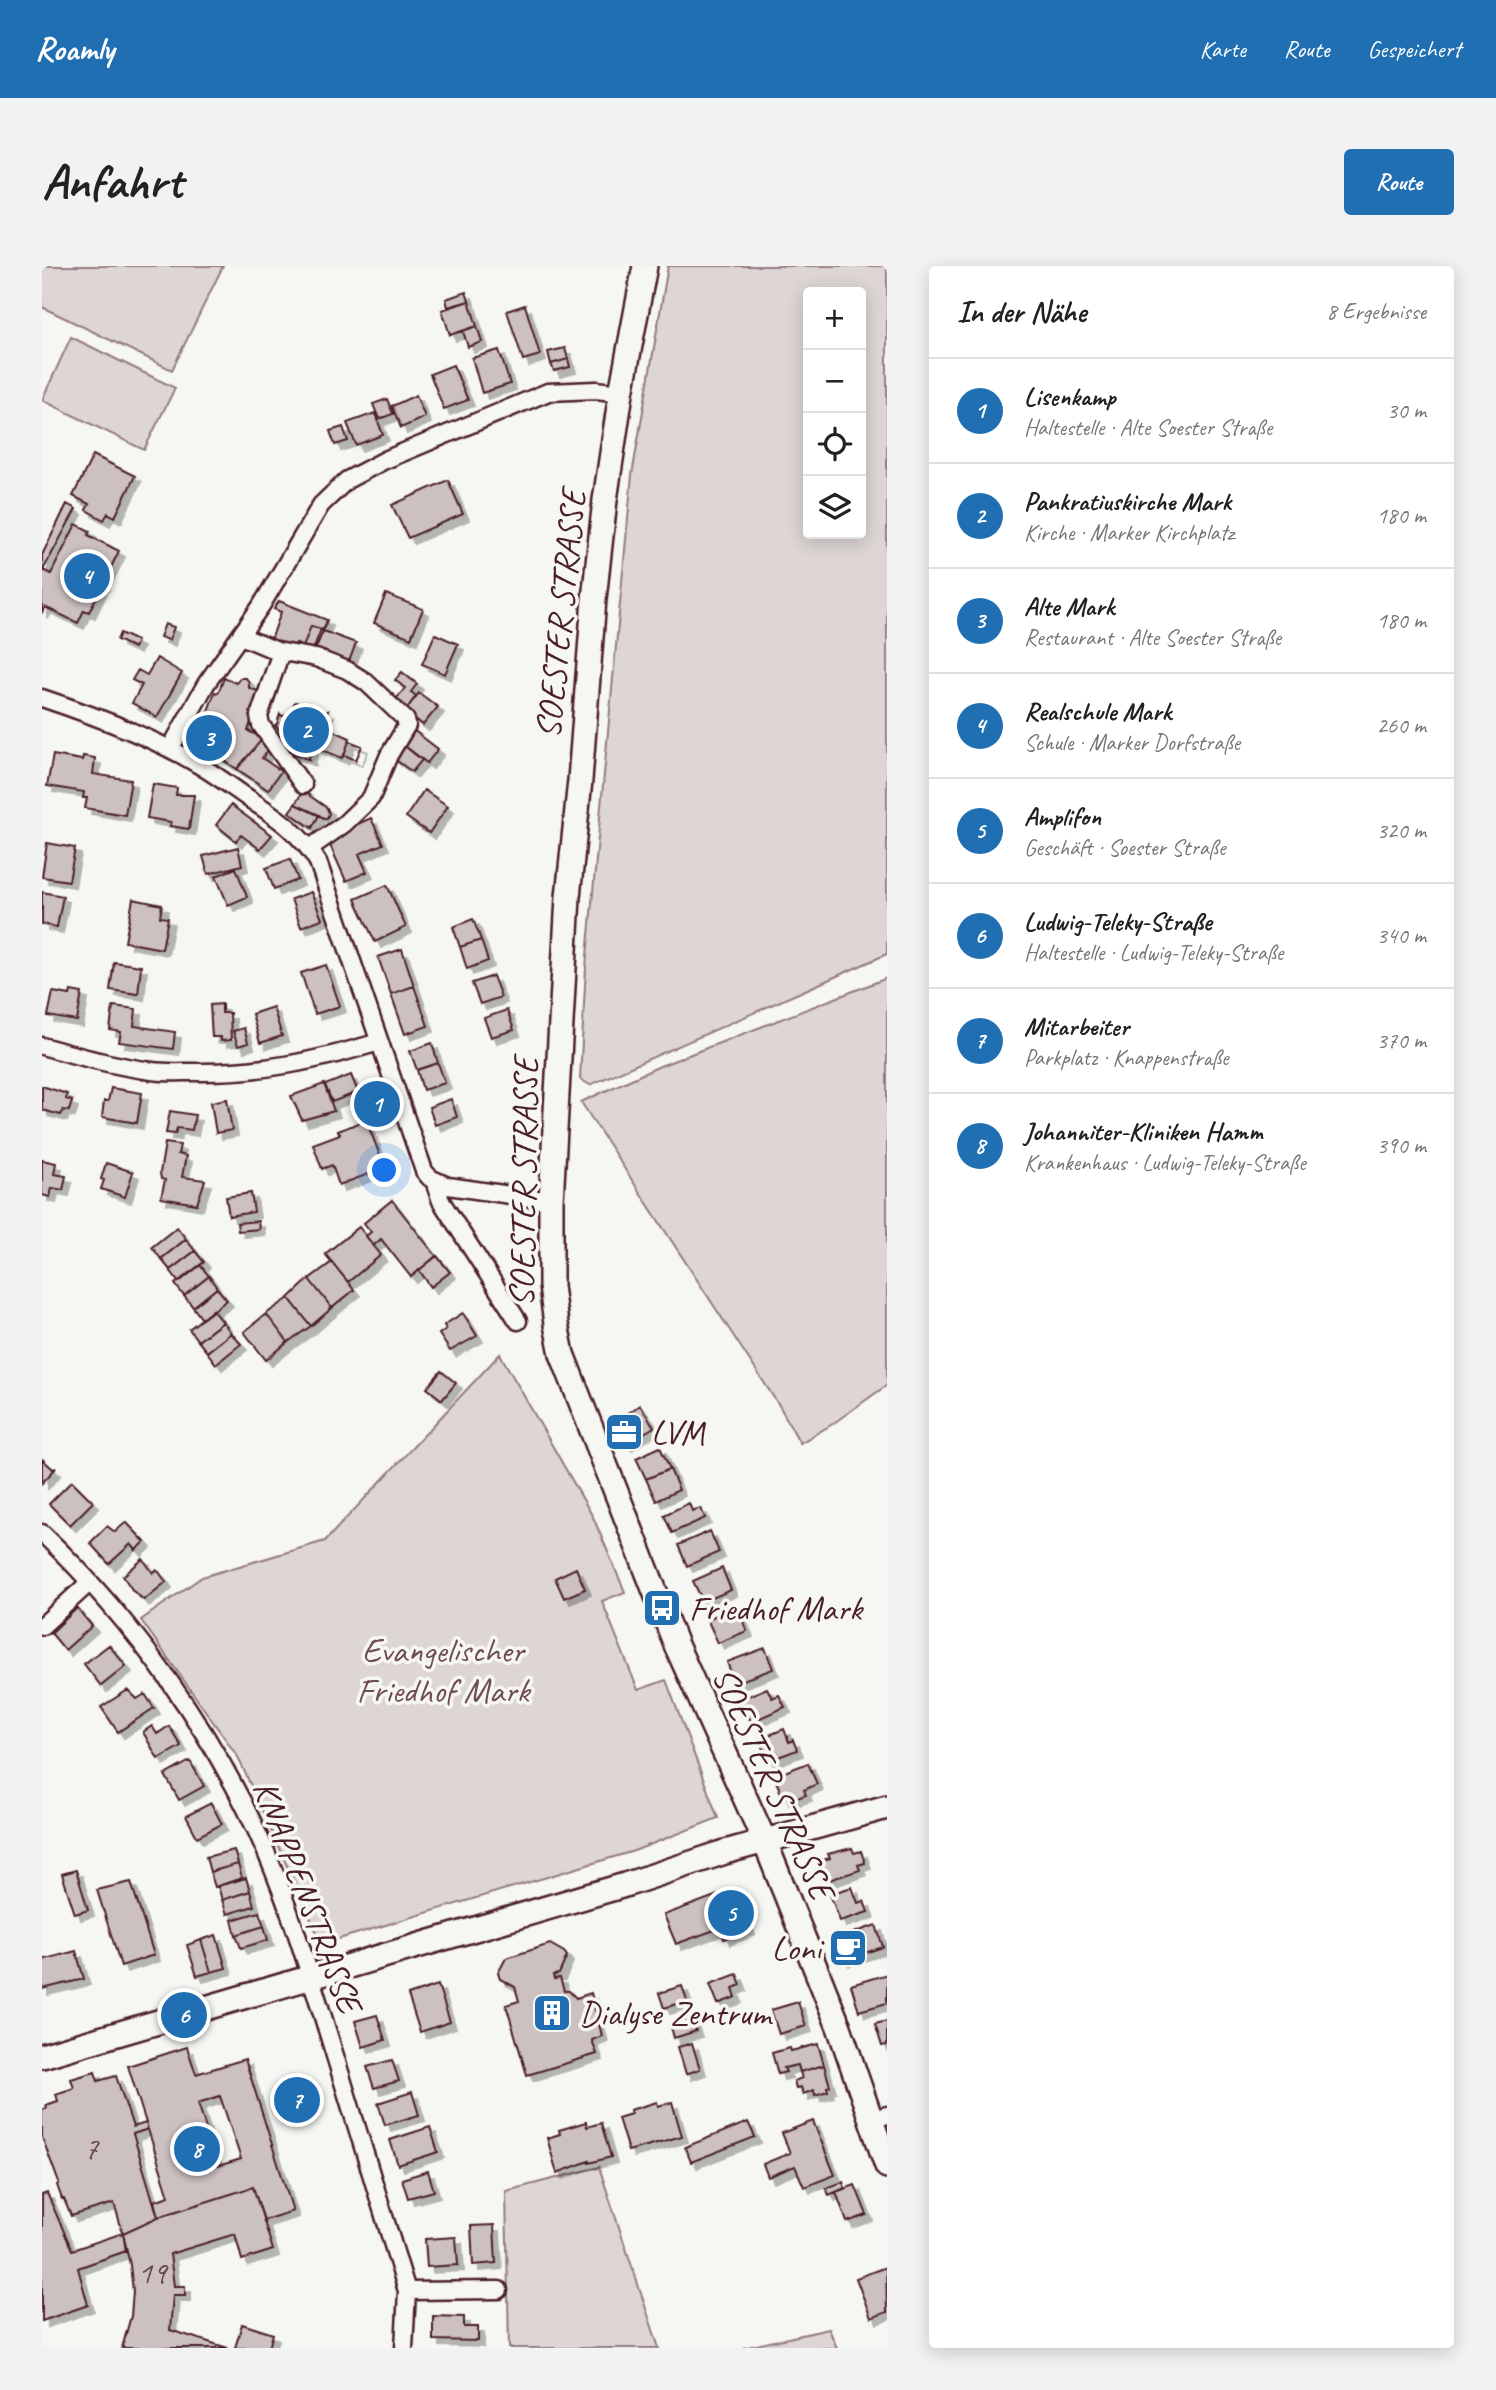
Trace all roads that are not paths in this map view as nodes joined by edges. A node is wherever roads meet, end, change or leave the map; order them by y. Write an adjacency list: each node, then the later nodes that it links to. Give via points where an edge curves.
1 (645, 266): 2 (main road, SOESTER STRASSE)
2 (621, 393): 3 (street, via 548,392 347,480 321,505); 12 (main road, SOESTER STRASSE, via 594,599 568,897)
3 (241, 636): 4 (street); 6 (street, via 206,684)
4 (281, 652): 7 (street, via 259,716 261,726); 8 (street, via 316,658 346,670 379,693 407,726 371,798)
5 (42, 698): 6 (street)
6 (170, 749): 8 (street, via 278,818)
7 (303, 785)
8 (310, 848): 9 (street)
9 (379, 1042): 10 (street, via 294,1065 233,1072 155,1071 102,1063); 11 (street, via 424,1171)
10 (42, 1046)
11 (437, 1182): 12 (street); 13 (street, via 441,1201)
12 (551, 1201): 18 (main road, SOESTER STRASSE, via 551,1286 562,1354 681,1657)
13 (518, 1321)
14 (42, 1533): 15 (street, KNAPPENSTRASSE)
15 (90, 1581): 16 (street); 19 (street, KNAPPENSTRASSE, via 176,1691 222,1765 265,1852)
16 (42, 1626)
17 (887, 1807): 18 (main road)
18 (765, 1842): 19 (main road); 21 (main road, SOESTER STRASSE)
19 (310, 1978): 20 (main road); 24 (street, KNAPPENSTRASSE)
20 (42, 2056)
21 (878, 2118): 22 (main road, SOESTER STRASSE)
22 (887, 2166)
23 (499, 2290): 24 (street)
24 (407, 2291): 25 (street, KNAPPENSTRASSE)
25 (404, 2348)

